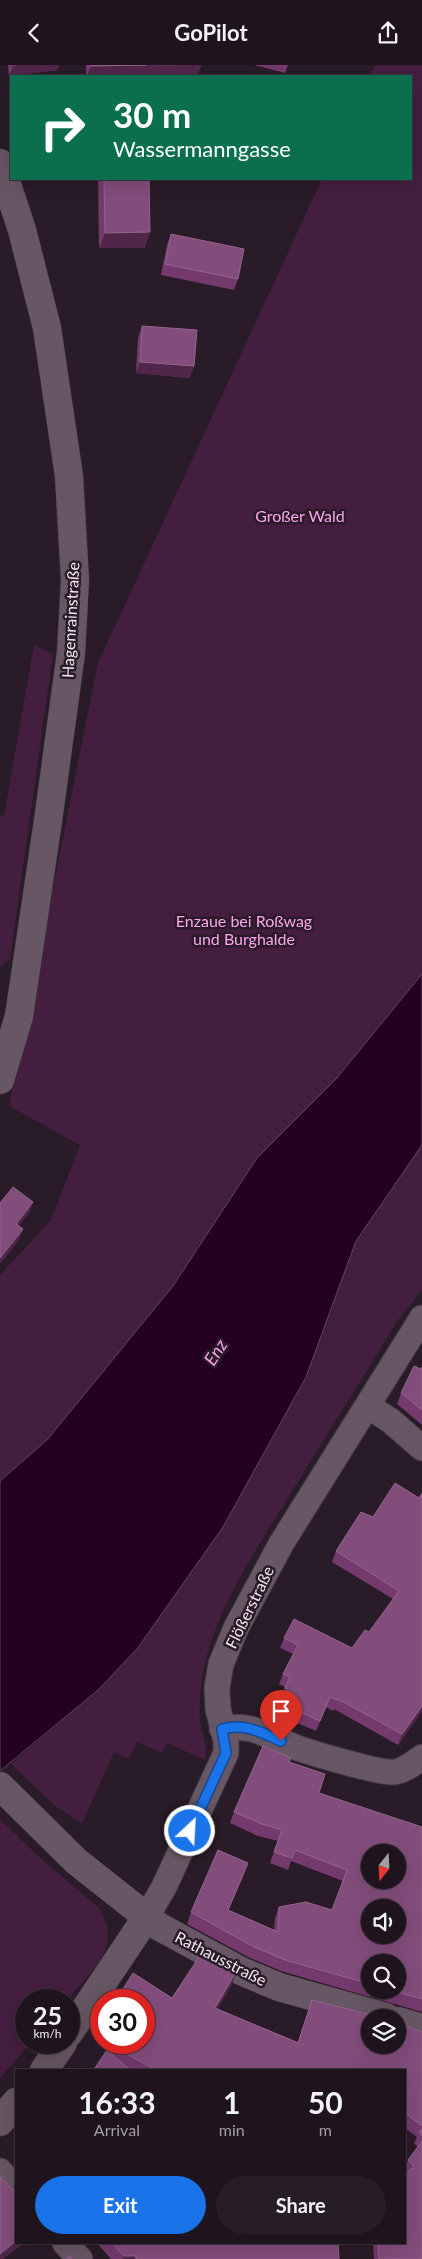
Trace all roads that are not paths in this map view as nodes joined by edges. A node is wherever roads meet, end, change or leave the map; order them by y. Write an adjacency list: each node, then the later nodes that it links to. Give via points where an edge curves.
1 (0, 163): 2 (street, Hagenrainstraße, via 22,230 47,328 69,476 75,580 71,653 47,830 18,1017)
2 (0, 1080)
3 (422, 1318): 4 (street, Flößerstraße)
4 (368, 1406): 5 (street); 6 (street, Flößerstraße, via 281,1544 236,1628 218,1676)
5 (422, 1448)
6 (222, 1729): 7 (street, via 236,1725 250,1727 296,1747 387,1773 406,1769); 9 (street, Flößerstraße, via 226,1748 224,1759 164,1887)
7 (422, 1757)
8 (4, 1791): 9 (street, Rathausstraße, via 76,1861)
9 (146, 1918): 10 (street, Rathausstraße, via 249,1975 279,1987); 11 (street)
10 (361, 2010)
11 (80, 2017)
12 (406, 2023): 13 (street)
13 (422, 2028)
14 (55, 2054): 15 (street)
15 (45, 2069)
16 (15, 2104): 17 (street)
17 (0, 2122)
18 (0, 2171): 19 (street)
19 (15, 2188)
20 (66, 2244): 21 (street)
21 (80, 2259)

